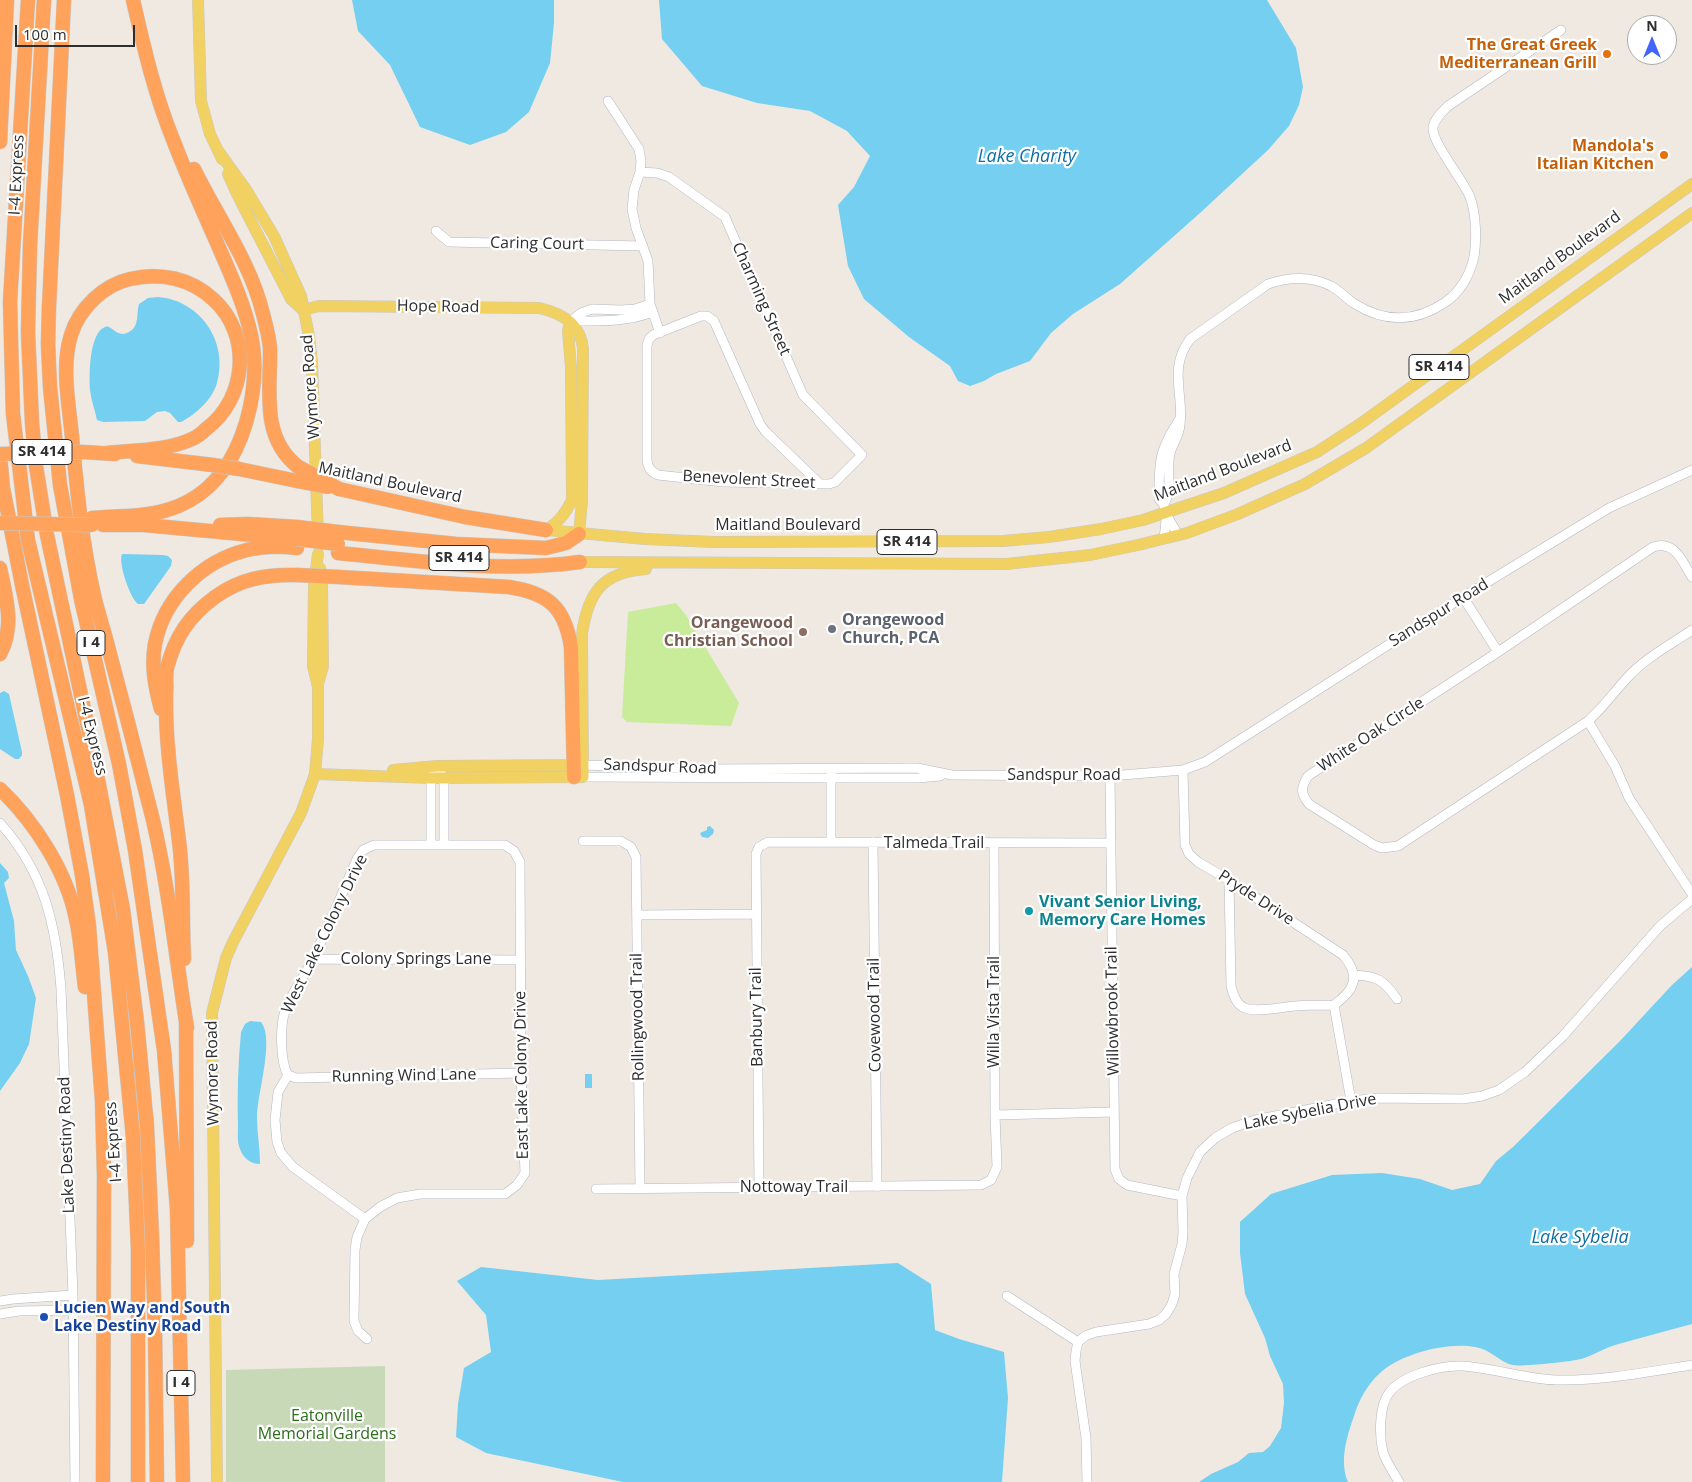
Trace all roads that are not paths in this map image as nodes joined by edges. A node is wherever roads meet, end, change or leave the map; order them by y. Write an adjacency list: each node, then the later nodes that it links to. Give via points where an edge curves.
1 (7, 0): 10 (highway)
2 (28, 0): 103 (highway, I-4 Express, via 10,302 14,414 28,540 91,805 115,952 133,1137 138,1249)
3 (44, 0): 104 (highway, I-4 Express, via 28,304 32,423 47,535 123,909 137,1022 147,1127 152,1236)
4 (64, 0): 92 (highway, I 4, via 49,307 50,386 60,485 71,550 136,850 157,993 170,1110)
5 (133, 0): 8 (highway)
6 (198, 0): 17 (main road, Wymore Road, via 201,101 210,134 291,299)
7 (1561, 30): 26 (street, via 1448,106 1437,118 1433,129 1436,142 1470,198 1476,229 1474,257 1465,281 1451,298 1432,311 1409,318 1394,318 1356,305 1332,287 1315,280 1282,279 1268,284 1190,339 1179,361 1181,417 1162,450 1159,470 1159,499)
8 (149, 67): 25 (highway, bridge, via 186,152 254,285 270,346 272,430 283,451 297,466); 27 (highway, via 173,140 243,304 252,336 252,392 244,432 231,458 198,496 167,510)
9 (608, 101): 11 (street, via 639,149)
10 (0, 142)
11 (640, 172): 15 (street, via 632,210); 22 (street, Charming Street, via 669,177 725,217 803,394)
12 (1692, 184): 26 (main road, Maitland Boulevard / SR 414, via 1317,452 1224,493)
13 (1691, 214): 31 (main road, SR 414, via 1366,448 1305,484 1238,514)
14 (436, 231): 15 (street, Caring Court, via 449,242)
15 (643, 246): 16 (street, via 648,261)
16 (651, 308): 18 (street, via 624,320); 19 (street)
17 (303, 310): 18 (main road, Hope Road, via 319,306 539,308); 49 (main road, Wymore Road, via 312,363 318,554 314,584 313,657 318,687)
18 (571, 321): 29 (main road, via 568,331 572,500 558,523); 30 (main road, via 579,330 583,349)
19 (660, 332): 24 (street, via 701,316 714,321 760,424); 24 (street, Benevolent Street, via 649,339 647,345 647,460 651,471 658,475 723,482)
20 (108, 453): 21 (highway, Maitland Boulevard / SR 414, bridge); 25 (highway, Maitland Boulevard / SR 414, bridge, via 239,469); 78 (highway, via 165,447 193,439 217,421 233,397 240,369 239,344 230,320 215,300 195,285 171,277 146,275 121,281 99,294 82,312 71,334 66,363 86,554 94,596 154,822)
21 (0, 455): 82 (highway, via 20,576 82,875)
22 (862, 455): 24 (street, Benevolent Street, via 835,482)
23 (1692, 470): 39 (street, Sandspur Road, via 1609,508)
24 (820, 484)
25 (339, 489): 29 (highway, Maitland Boulevard / SR 414, via 465,517)
26 (1165, 509): 30 (main road, Maitland Boulevard / SR 414, via 1124,524 1079,533 1003,541 714,542); 31 (street); 33 (street)
27 (92, 521): 28 (highway, SR 414, bridge); 32 (highway, SR 414)
28 (0, 523)
29 (546, 530): 30 (main road, Maitland Boulevard / SR 414)
30 (579, 534): 34 (highway, via 566,543 546,548)
31 (1178, 535): 33 (main road)
32 (297, 538): 34 (highway, SR 414, bridge); 44 (highway, via 218,561 188,582 174,601 160,629 154,658 154,675)
33 (1164, 539): 36 (main road, SR 414, via 1090,555 1006,564)
34 (338, 543): 35 (highway, SR 414, via 455,558)
35 (580, 562): 36 (main road, SR 414)
36 (727, 563): 48 (main road, via 622,572 597,590 584,617 582,634)
37 (0, 568): 42 (highway, via 9,623)
38 (1692, 577): 41 (street, White Oak Circle, via 1673,549 1660,545 1653,547)
39 (1463, 597): 41 (street); 47 (street, Sandspur Road, via 1205,762)
40 (1692, 630): 43 (street, White Oak Circle, via 1644,662)
41 (1498, 652): 43 (street, White Oak Circle, via 1308,776 1302,789 1309,804 1374,845 1382,848 1398,846)
42 (0, 654)
43 (1588, 721): 69 (street, via 1615,766 1629,798)
44 (168, 739): 48 (highway, bridge, via 167,670 176,640 192,616 219,594 240,583 262,576 297,575 509,587 549,600 569,633); 78 (highway, via 180,844)
45 (437, 766): 48 (main road, Sandspur Road); 50 (main road, Sandspur Road); 53 (street); 54 (street)
46 (831, 769): 48 (street, Sandspur Road); 51 (street, Sandspur Road, via 917,768); 55 (street)
47 (1183, 770): 52 (street, Sandspur Road); 68 (street, Pryde Drive, via 1185,845 1198,862)
48 (579, 771): 54 (main road, Sandspur Road); 55 (street, Sandspur Road, via 704,778)
49 (315, 774): 50 (main road, Sandspur Road); 106 (main road, Wymore Road, via 301,813 226,958 212,1013)
50 (355, 774): 53 (main road, Sandspur Road)
51 (952, 774): 52 (street, Sandspur Road); 55 (street, Sandspur Road, via 918,778)
52 (1110, 776): 64 (street, Willowbrook Trail)
53 (431, 778): 54 (main road, Sandspur Road); 57 (street)
54 (444, 778): 58 (street)
55 (831, 778): 61 (street)
56 (0, 789): 82 (highway, via 24,814 47,848 76,917)
57 (431, 805): 58 (street); 65 (street)
58 (444, 805): 66 (street)
59 (0, 822): 93 (street, Lake Destiny Road, via 36,876 56,941 61,988)
60 (583, 841): 72 (street, Rollingwood Trail, via 620,841 631,847 636,857)
61 (831, 842): 62 (street, Talmeda Trail); 67 (street, Talmeda Trail, via 768,842)
62 (873, 842): 63 (street, Talmeda Trail); 86 (street, Covewood Trail)
63 (994, 843): 64 (street, Talmeda Trail); 84 (street, Willa Vista Trail)
64 (1111, 843): 83 (street, Willowbrook Trail)
65 (431, 845): 66 (street, East Lake Colony Drive); 73 (street, West Lake Colony Drive, via 374,845 363,850)
66 (444, 845): 74 (street, East Lake Colony Drive, via 504,845 514,851 520,862)
67 (759, 847): 71 (street, Banbury Trail, via 756,854)
68 (1229, 880): 75 (street, Pryde Drive, via 1344,955 1352,965); 77 (street, via 1231,986 1239,1004 1255,1010)
69 (1692, 894)
70 (1692, 899): 81 (street, Lake Sybelia Drive, via 1660,926 1563,1036 1499,1090 1462,1099)
71 (755, 914): 72 (street); 87 (street, Banbury Trail)
72 (637, 916): 89 (street, Rollingwood Trail)
73 (313, 959): 74 (street, Colony Springs Lane); 80 (street, West Lake Colony Drive, via 285,1012 282,1059)
74 (520, 960): 79 (street, East Lake Colony Drive)
75 (1354, 976): 76 (street, via 1380,980); 77 (street, via 1352,988)
76 (1397, 999)
77 (1334, 1005): 81 (street)
78 (187, 1028): 92 (highway, via 186,1252)
79 (521, 1073): 80 (street, Running Wind Lane, via 296,1078); 91 (street, East Lake Colony Drive, via 525,1173 517,1185 504,1194 420,1194 397,1198)
80 (288, 1075): 91 (street, via 278,1092 275,1120 281,1153 293,1167)
81 (1351, 1101): 90 (street, Lake Sybelia Drive, via 1255,1120 1232,1128 1200,1152)
82 (102, 1102): 102 (highway)
83 (1114, 1112): 84 (street); 90 (street, Willowbrook Trail, via 1115,1169 1119,1179 1127,1185)
84 (995, 1116): 85 (street, Willa Vista Trail, via 997,1167)
85 (990, 1180): 86 (street, Nottoway Trail, via 981,1186)
86 (877, 1187): 87 (street, Nottoway Trail)
87 (759, 1188): 89 (street, Nottoway Trail)
88 (596, 1189): 89 (street, Nottoway Trail)
89 (640, 1189)
90 (1182, 1196): 99 (street, Lake Sybelia Drive, via 1182,1244 1174,1274 1175,1294 1166,1314 1149,1324 1096,1332)
91 (365, 1219): 98 (street, via 355,1250 354,1320 358,1331)
92 (179, 1283): 105 (highway, I 4)
93 (72, 1295): 95 (street); 96 (street, Lake Destiny Road)
94 (1007, 1296): 99 (street)
95 (0, 1301)
96 (73, 1310): 97 (street); 101 (street, Lake Destiny Road)
97 (0, 1314)
98 (367, 1339)
99 (1078, 1342): 107 (street, via 1075,1361 1086,1438)
100 (1692, 1365): 108 (street, via 1591,1380 1554,1380 1462,1366 1444,1367 1409,1377 1389,1393 1380,1430 1384,1453)
101 (75, 1482)
102 (103, 1482)
103 (138, 1482)
104 (157, 1482)
105 (183, 1482)
106 (218, 1482)
107 (1087, 1482)
108 (1399, 1482)

